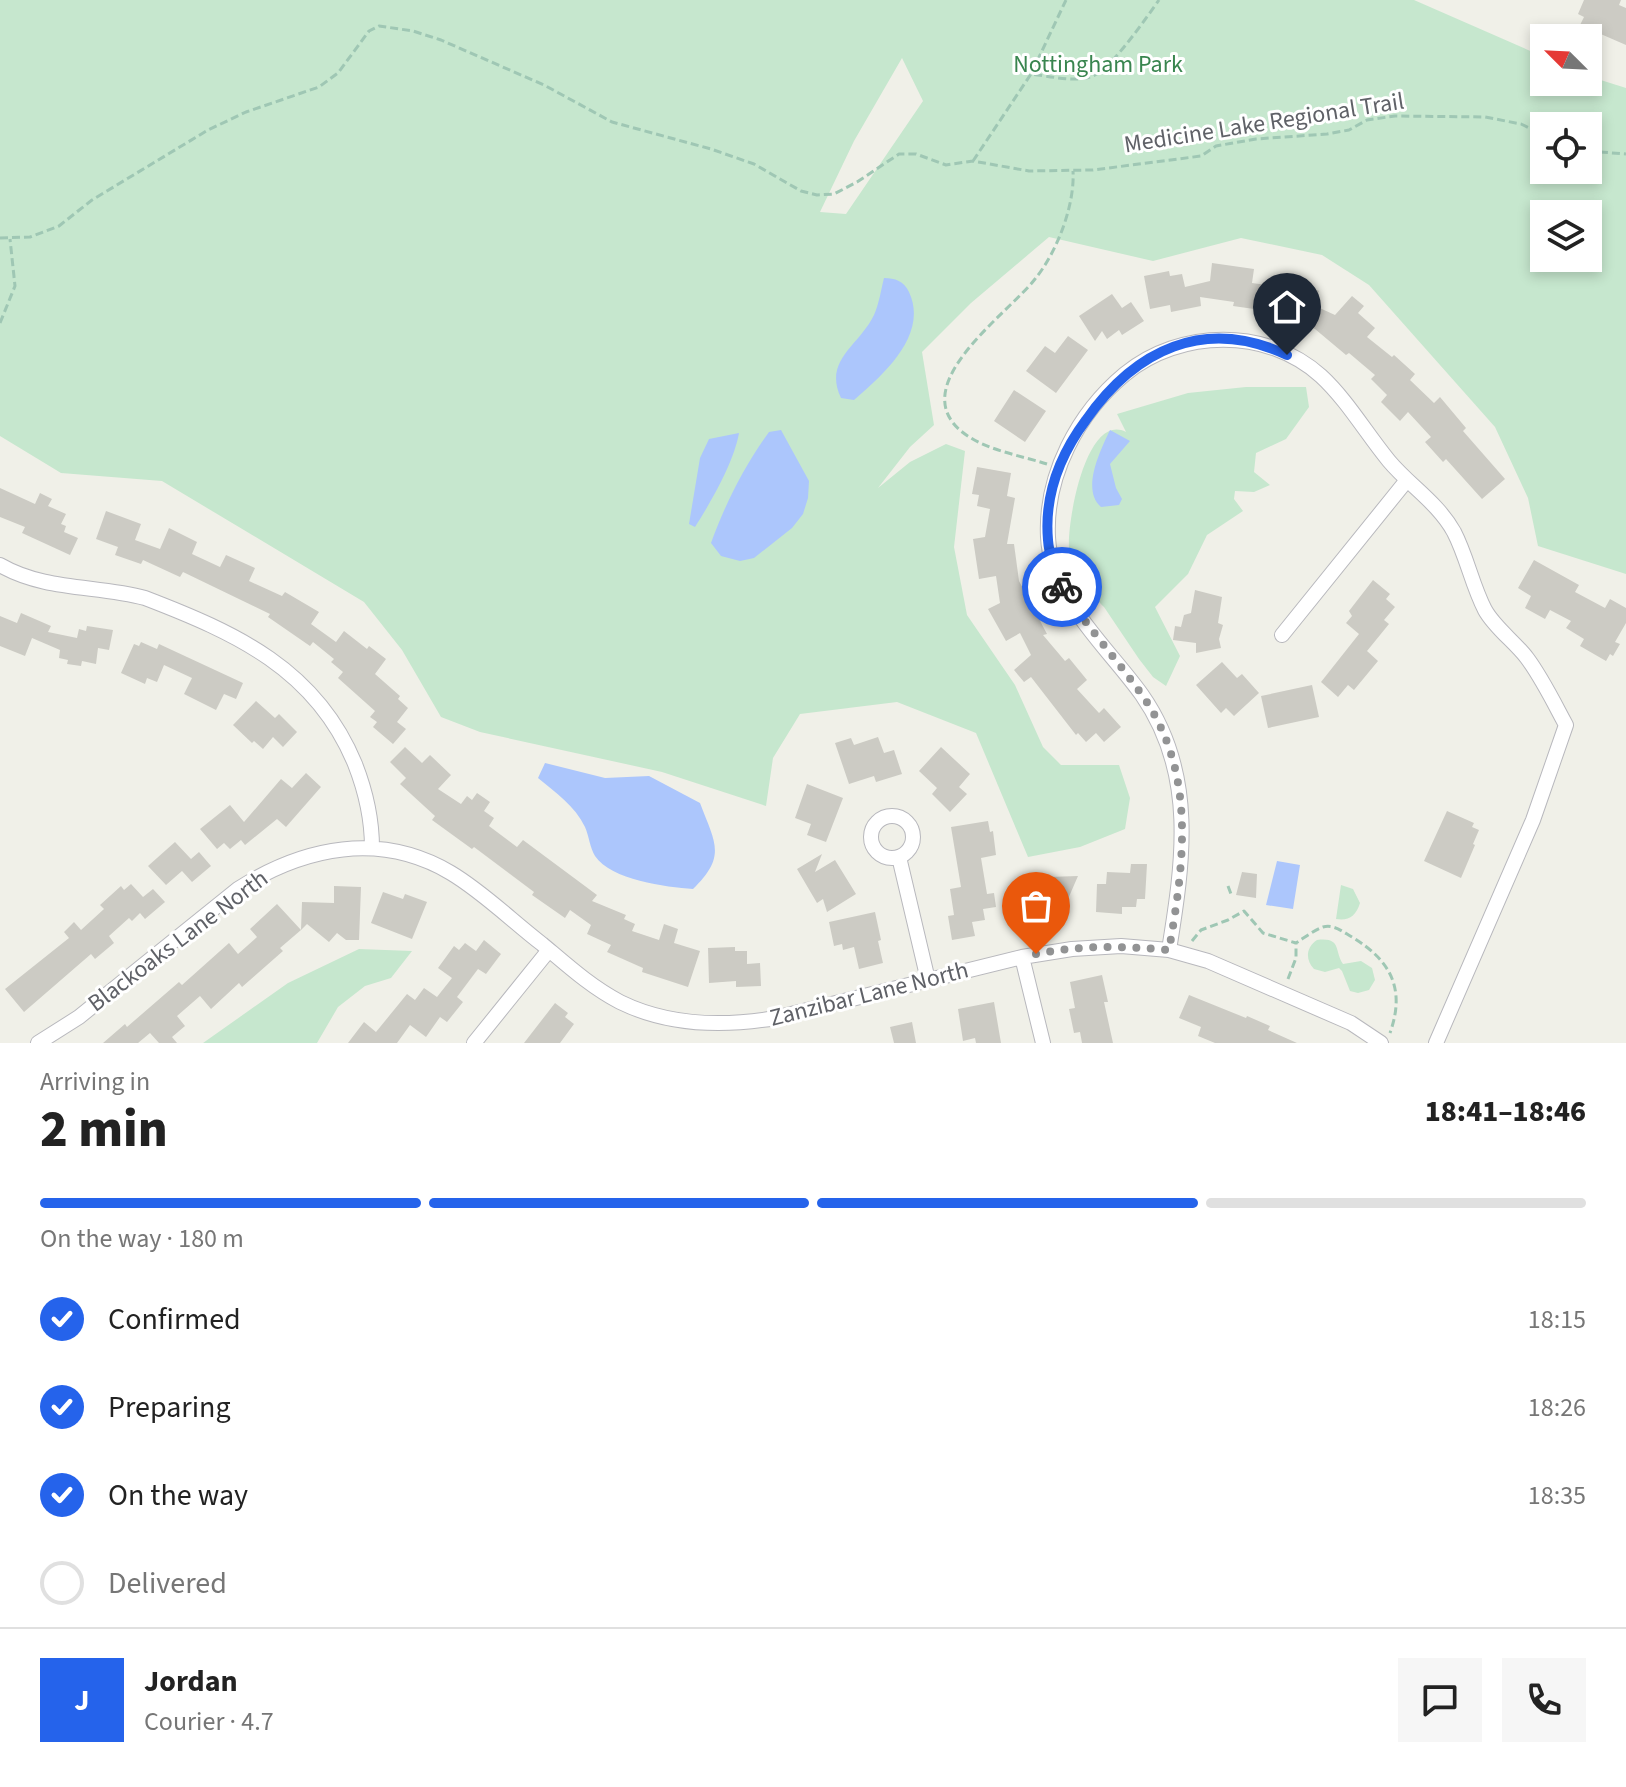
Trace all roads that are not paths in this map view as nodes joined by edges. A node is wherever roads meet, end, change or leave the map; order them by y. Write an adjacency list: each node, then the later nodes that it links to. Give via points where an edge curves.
1 (1407, 480): 3 (street); 7 (street, via 1318,373 1255,343 1210,339 1171,347 1126,374 1102,396 1058,467 1048,541 1058,576 1075,609 1151,710 1180,797 1183,856); 14 (street, via 1454,533 1486,612 1528,659 1566,725 1533,820)
2 (0, 565): 4 (street, via 46,583 145,598 271,658 317,698 349,751 370,809)
3 (1282, 635)
4 (372, 848): 6 (street, Zanzibar Lane North, via 449,872); 11 (street, Blackoaks Lane North, via 320,852 263,873)
5 (899, 857): 9 (street)
6 (549, 950): 9 (street, Zanzibar Lane North, via 621,1002 648,1013 712,1024 775,1018); 12 (street)
7 (1169, 950): 8 (street, Zanzibar Lane North, via 1096,947); 10 (street, Zanzibar Lane North, via 1234,971)
8 (1022, 957): 9 (street, Zanzibar Lane North); 13 (street)
9 (928, 980)
10 (1386, 1038)
11 (38, 1043)
12 (474, 1043)
13 (1043, 1043)
14 (1436, 1043)

